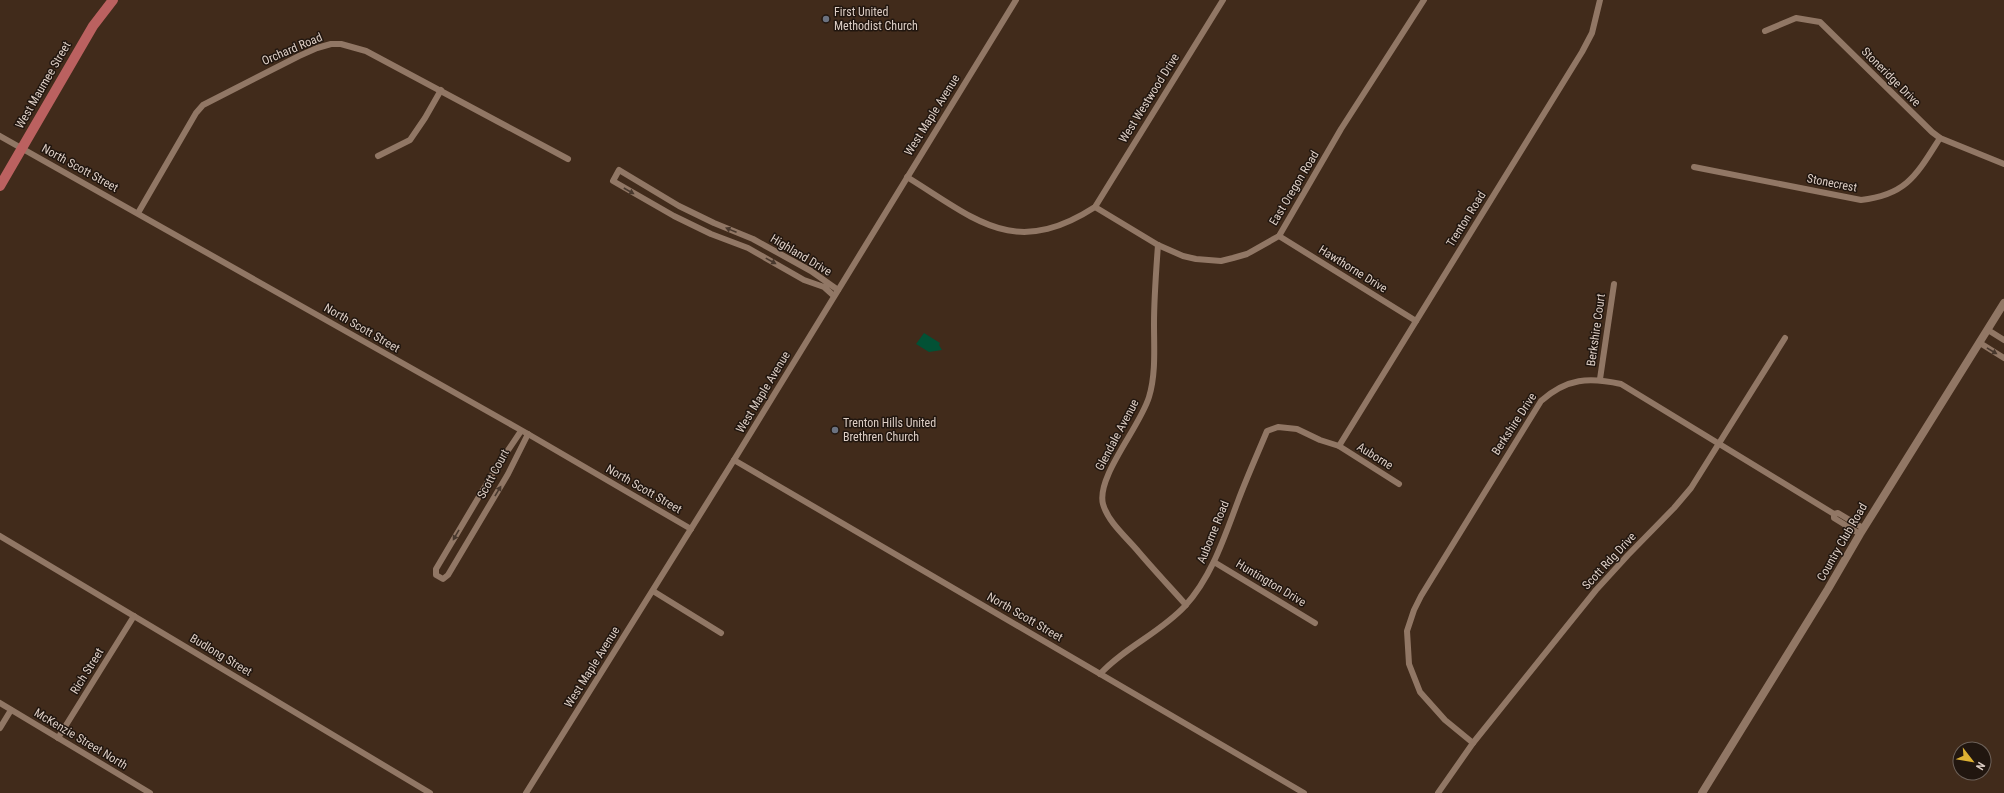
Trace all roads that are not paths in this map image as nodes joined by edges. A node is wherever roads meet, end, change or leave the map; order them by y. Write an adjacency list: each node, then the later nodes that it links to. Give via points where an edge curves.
1 (113, 0): 10 (main road, West Maumee Street, via 92,26)
2 (1016, 0): 15 (street, West Maple Avenue)
3 (1223, 0): 18 (street, West Westwood Drive)
4 (1424, 0): 21 (street, East Oregon Road)
5 (1600, 0): 29 (street, Trenton Road, via 1592,33 1585,46)
6 (1765, 31): 9 (street, Stoneridge Drive, via 1796,18 1820,22 1917,119)
7 (441, 90): 11 (street, via 410,140); 12 (street, Orchard Road); 19 (street, Orchard Road, via 366,51 341,44 331,44 299,56 203,105)
8 (0, 136): 10 (street, North Scott Street)
9 (1940, 138): 13 (street, Stoneridge Drive); 14 (street, Stonecrest, via 1914,177 1904,186 1880,198 1861,200)
10 (22, 148): 16 (main road, West Maumee Street); 19 (street, North Scott Street)
11 (378, 156)
12 (568, 159)
13 (2004, 164)
14 (1694, 167)
15 (907, 176): 18 (street, via 985,224 1009,232 1043,231 1078,218); 26 (street, West Maple Avenue)
16 (0, 186)
17 (679, 206): 20 (street); 20 (street, Highland Drive, one-way to 20, via 619,170 613,181); 22 (street, Highland Drive, one-way to 17)
18 (1095, 207): 23 (street, East Oregon Road)
19 (138, 213): 36 (street, North Scott Street)
20 (674, 216): 24 (street, Highland Drive)
21 (1279, 236): 23 (street, East Oregon Road, via 1246,254 1221,261 1183,256); 29 (street, Hawthorne Drive)
22 (753, 239): 24 (street, Highland Drive); 26 (street, Highland Drive, via 811,271)
23 (1158, 246): 49 (street, Glendale Avenue, via 1154,362 1150,396 1138,424 1106,476 1103,504 1124,536)
24 (748, 248): 27 (street, Highland Drive, one-way to 27, via 804,280 824,287)
25 (1614, 284): 35 (street, Berkshire Court)
26 (838, 290): 27 (street, West Maple Avenue)
27 (834, 296): 40 (street, West Maple Avenue)
28 (2004, 303): 30 (street, Country Club Road)
29 (1416, 321): 39 (street, Trenton Road)
30 (1988, 330): 32 (street); 33 (street, Country Club Road)
31 (1785, 338): 38 (street, Scott Rdg Drive)
32 (2004, 340)
33 (1980, 343): 34 (street, one-way to 34); 45 (street, Country Club Road)
34 (2004, 358)
35 (1600, 379): 38 (street, Berkshire Drive, via 1621,384); 58 (street, Berkshire Drive, via 1566,384 1541,400 1448,549 1414,610 1407,631 1407,654 1416,684 1427,702)
36 (522, 431): 37 (street, North Scott Street); 42 (street, Scott Court)
37 (528, 434): 43 (street, Scott Court, one-way to 37); 44 (street, North Scott Street)
38 (1720, 444): 45 (street, Berkshire Drive, via 1834,514 1838,512); 58 (street, Scott Rdg Drive, via 1691,488 1596,590)
39 (1339, 446): 41 (street, Auborne); 47 (street, Auborne Road, via 1297,429 1278,427 1267,431)
40 (734, 460): 44 (street, West Maple Avenue); 53 (street, North Scott Street)
41 (1400, 484)
42 (466, 517): 43 (street); 43 (street, Scott Court, one-way to 43, via 436,569 436,575 443,579 448,575)
43 (478, 524)
44 (691, 529): 48 (street, West Maple Avenue)
45 (1862, 531): 65 (street, Country Club Road)
46 (0, 536): 50 (street, Budlong Street)
47 (1214, 562): 49 (street, Auborne Road); 51 (street, Huntington Drive)
48 (653, 590): 52 (street); 62 (street, West Maple Avenue)
49 (1186, 605): 53 (street, Auborne Road, via 1160,629 1110,662)
50 (134, 616): 57 (street, Rich Street); 61 (street, Budlong Street)
51 (1315, 623)
52 (721, 633)
53 (1100, 674): 63 (street, North Scott Street)
54 (0, 703): 55 (street, McKenzie Street North)
55 (11, 710): 56 (street); 57 (street, McKenzie Street North)
56 (0, 728)
57 (58, 738): 59 (street, McKenzie Street North)
58 (1473, 743): 64 (street, Scott Rdg Drive)
59 (141, 791): 60 (street, McKenzie Street North)
60 (150, 793)
61 (430, 793)
62 (526, 793)
63 (1303, 793)
64 (1438, 793)
65 (1702, 793)

